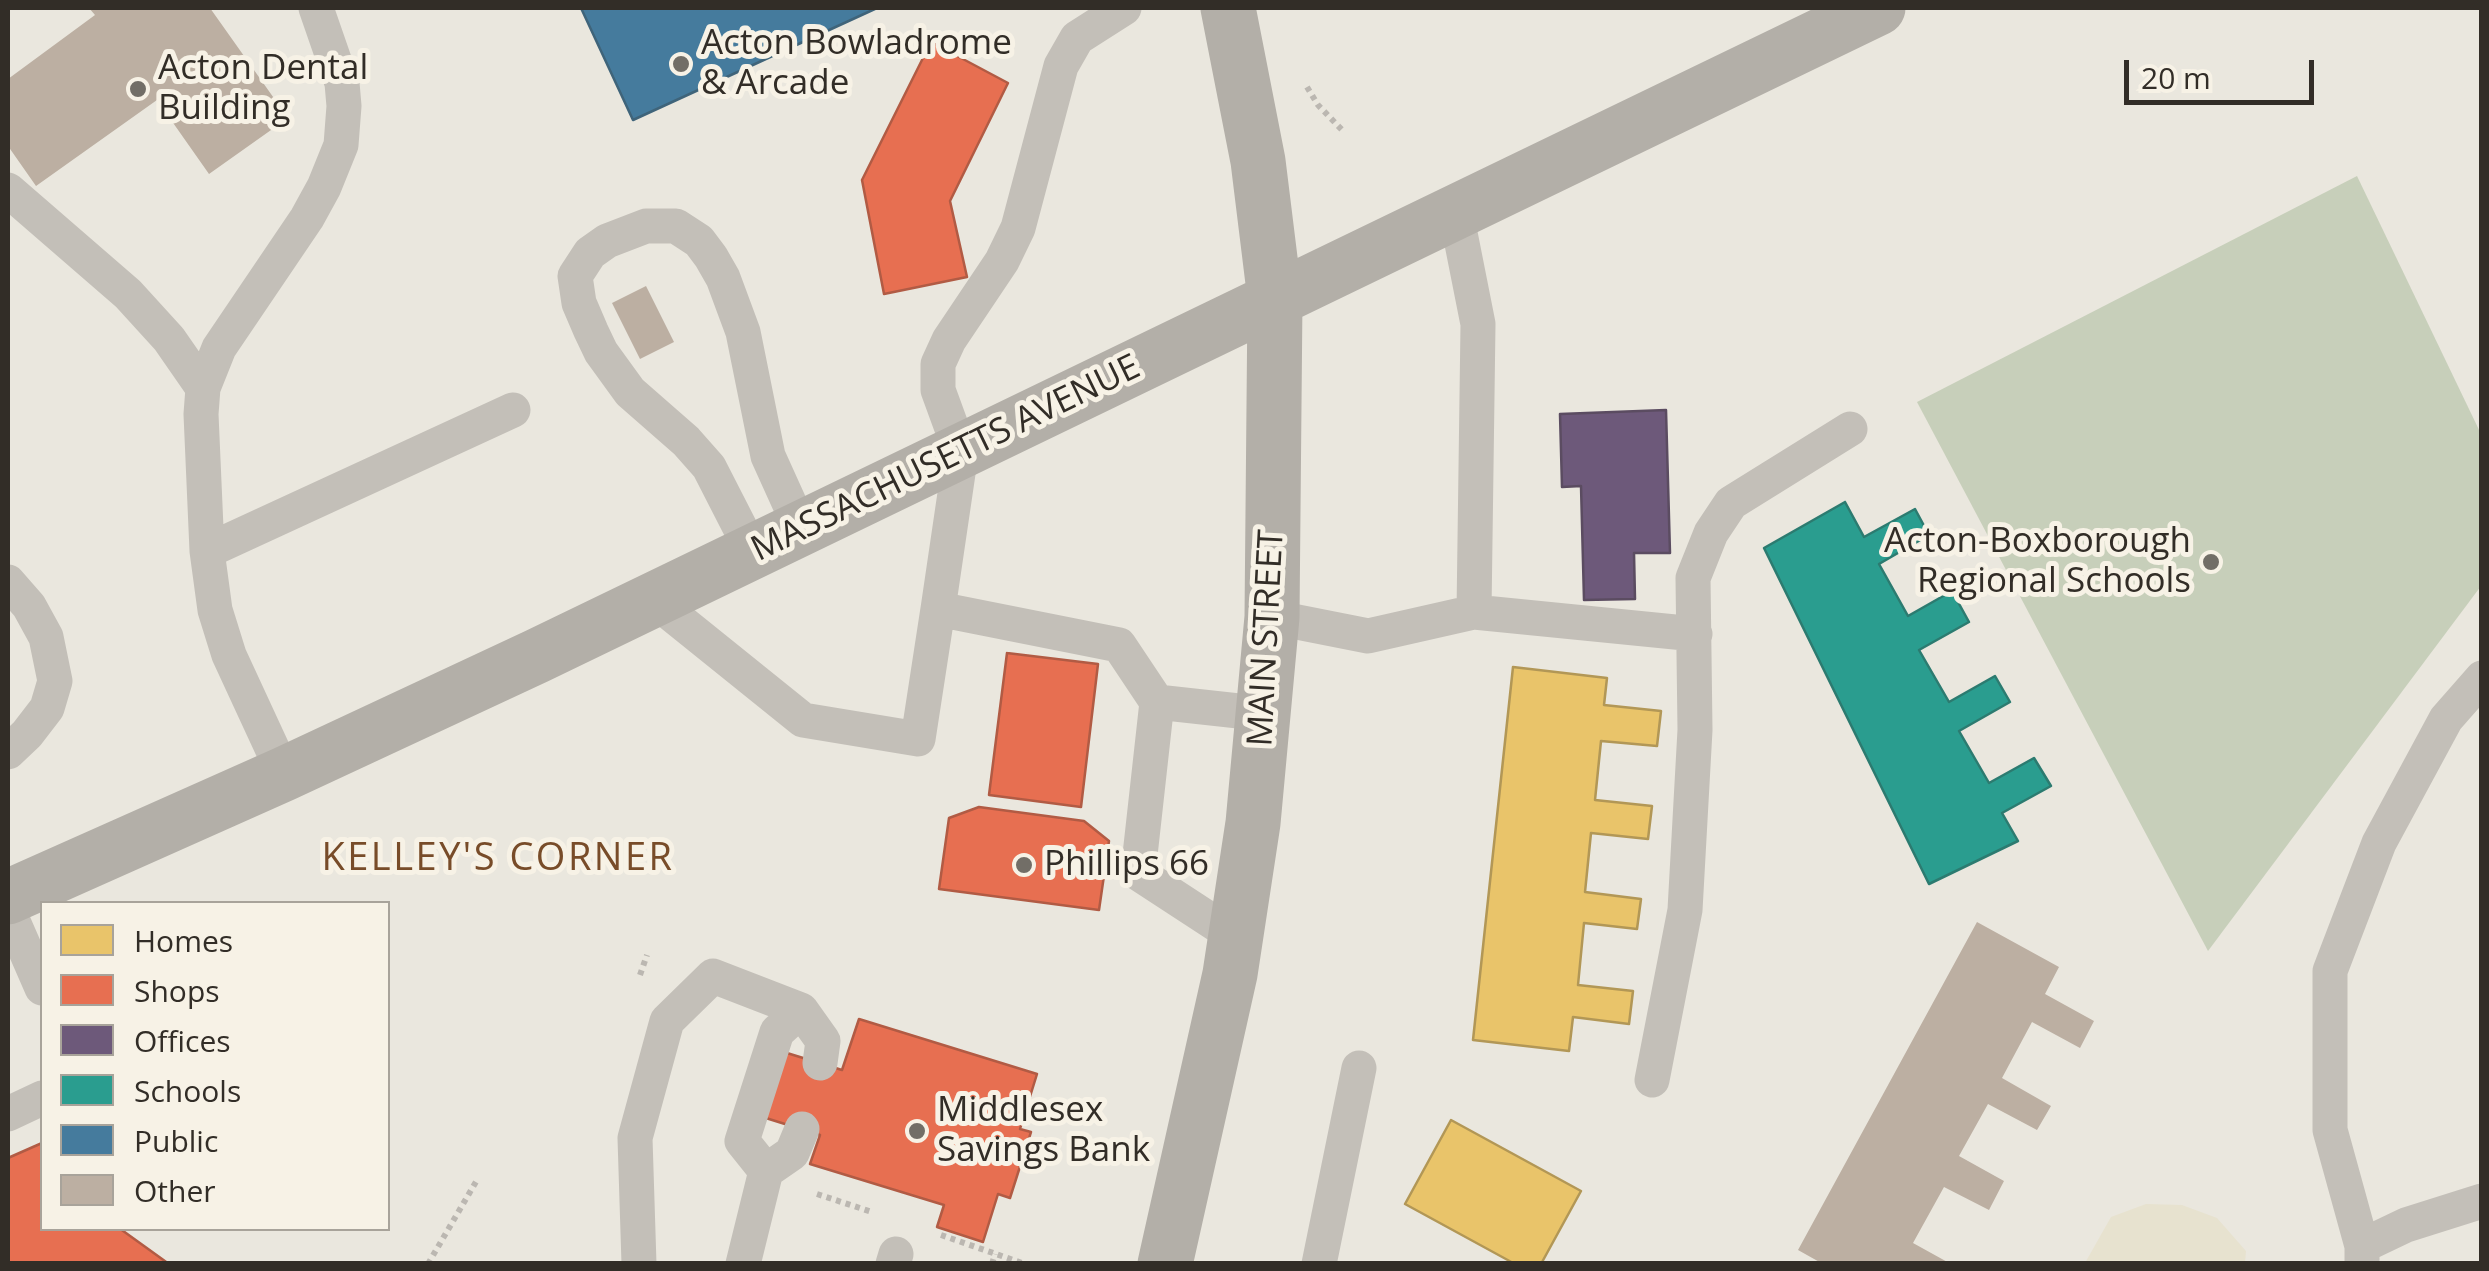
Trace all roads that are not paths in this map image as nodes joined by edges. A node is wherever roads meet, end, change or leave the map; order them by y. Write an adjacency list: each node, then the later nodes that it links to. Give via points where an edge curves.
1 (316, 8): 8 (lane, via 342,83 344,127 335,164 307,218 219,348)
2 (1124, 8): 11 (lane, via 1091,27 1068,52 1018,228 942,353 938,390)
3 (1228, 8): 7 (main road, MAIN STREET, via 1258,162)
4 (1878, 8): 6 (main road, MASSACHUSETTS AVENUE)
5 (8, 190): 8 (lane, via 128,294)
6 (1456, 213): 7 (main road, MASSACHUSETTS AVENUE); 18 (lane, via 1478,324)
7 (1275, 299): 11 (main road, MASSACHUSETTS AVENUE); 19 (main road, MAIN STREET)
8 (203, 388): 13 (lane)
9 (513, 410): 13 (lane)
10 (1850, 429): 20 (lane, via 1730,503 1693,578)
11 (961, 453): 12 (main road, MASSACHUSETTS AVENUE); 17 (lane)
12 (801, 528): 14 (main road, MASSACHUSETTS AVENUE); 14 (lane, via 768,456 744,332 711,258 676,226 629,230 607,241 575,276 600,352 630,392 698,453)
13 (207, 551): 25 (lane, via 221,632)
14 (752, 553): 16 (main road, MASSACHUSETTS AVENUE)
15 (8, 582): 24 (lane, via 46,638 55,681 38,721)
16 (654, 600): 17 (lane, via 803,720 918,738); 25 (main road, MASSACHUSETTS AVENUE)
17 (938, 608): 22 (lane, via 1119,644)
18 (1474, 612): 19 (lane, via 1368,636); 20 (lane)
19 (1272, 617): 23 (main road, MAIN STREET)
20 (1695, 634): 33 (lane, via 1685,910)
21 (2482, 678): 39 (lane, via 2446,720 2380,843 2330,971 2330,1130)
22 (1157, 702): 23 (lane); 28 (lane, via 1138,872)
23 (1266, 714): 28 (main road, MAIN STREET)
24 (8, 752)
25 (284, 774): 26 (main road, MASSACHUSETTS AVENUE)
26 (8, 896)
27 (8, 910): 29 (lane)
28 (1236, 937): 42 (main road, MAIN STREET)
29 (40, 983)
30 (801, 1010): 31 (lane, via 823,1040); 37 (lane, via 777,1032 742,1141); 40 (lane, via 713,976 667,1021 635,1138)
31 (820, 1063)
32 (1358, 1068): 43 (lane)
33 (1652, 1080)
34 (40, 1099): 35 (lane)
35 (8, 1114)
36 (802, 1129): 37 (lane, via 792,1153)
37 (766, 1171): 41 (lane)
38 (2482, 1200): 39 (lane, via 2406,1225)
39 (2362, 1255)
40 (639, 1264)
41 (743, 1264)
42 (1165, 1264)
43 (1318, 1264)

